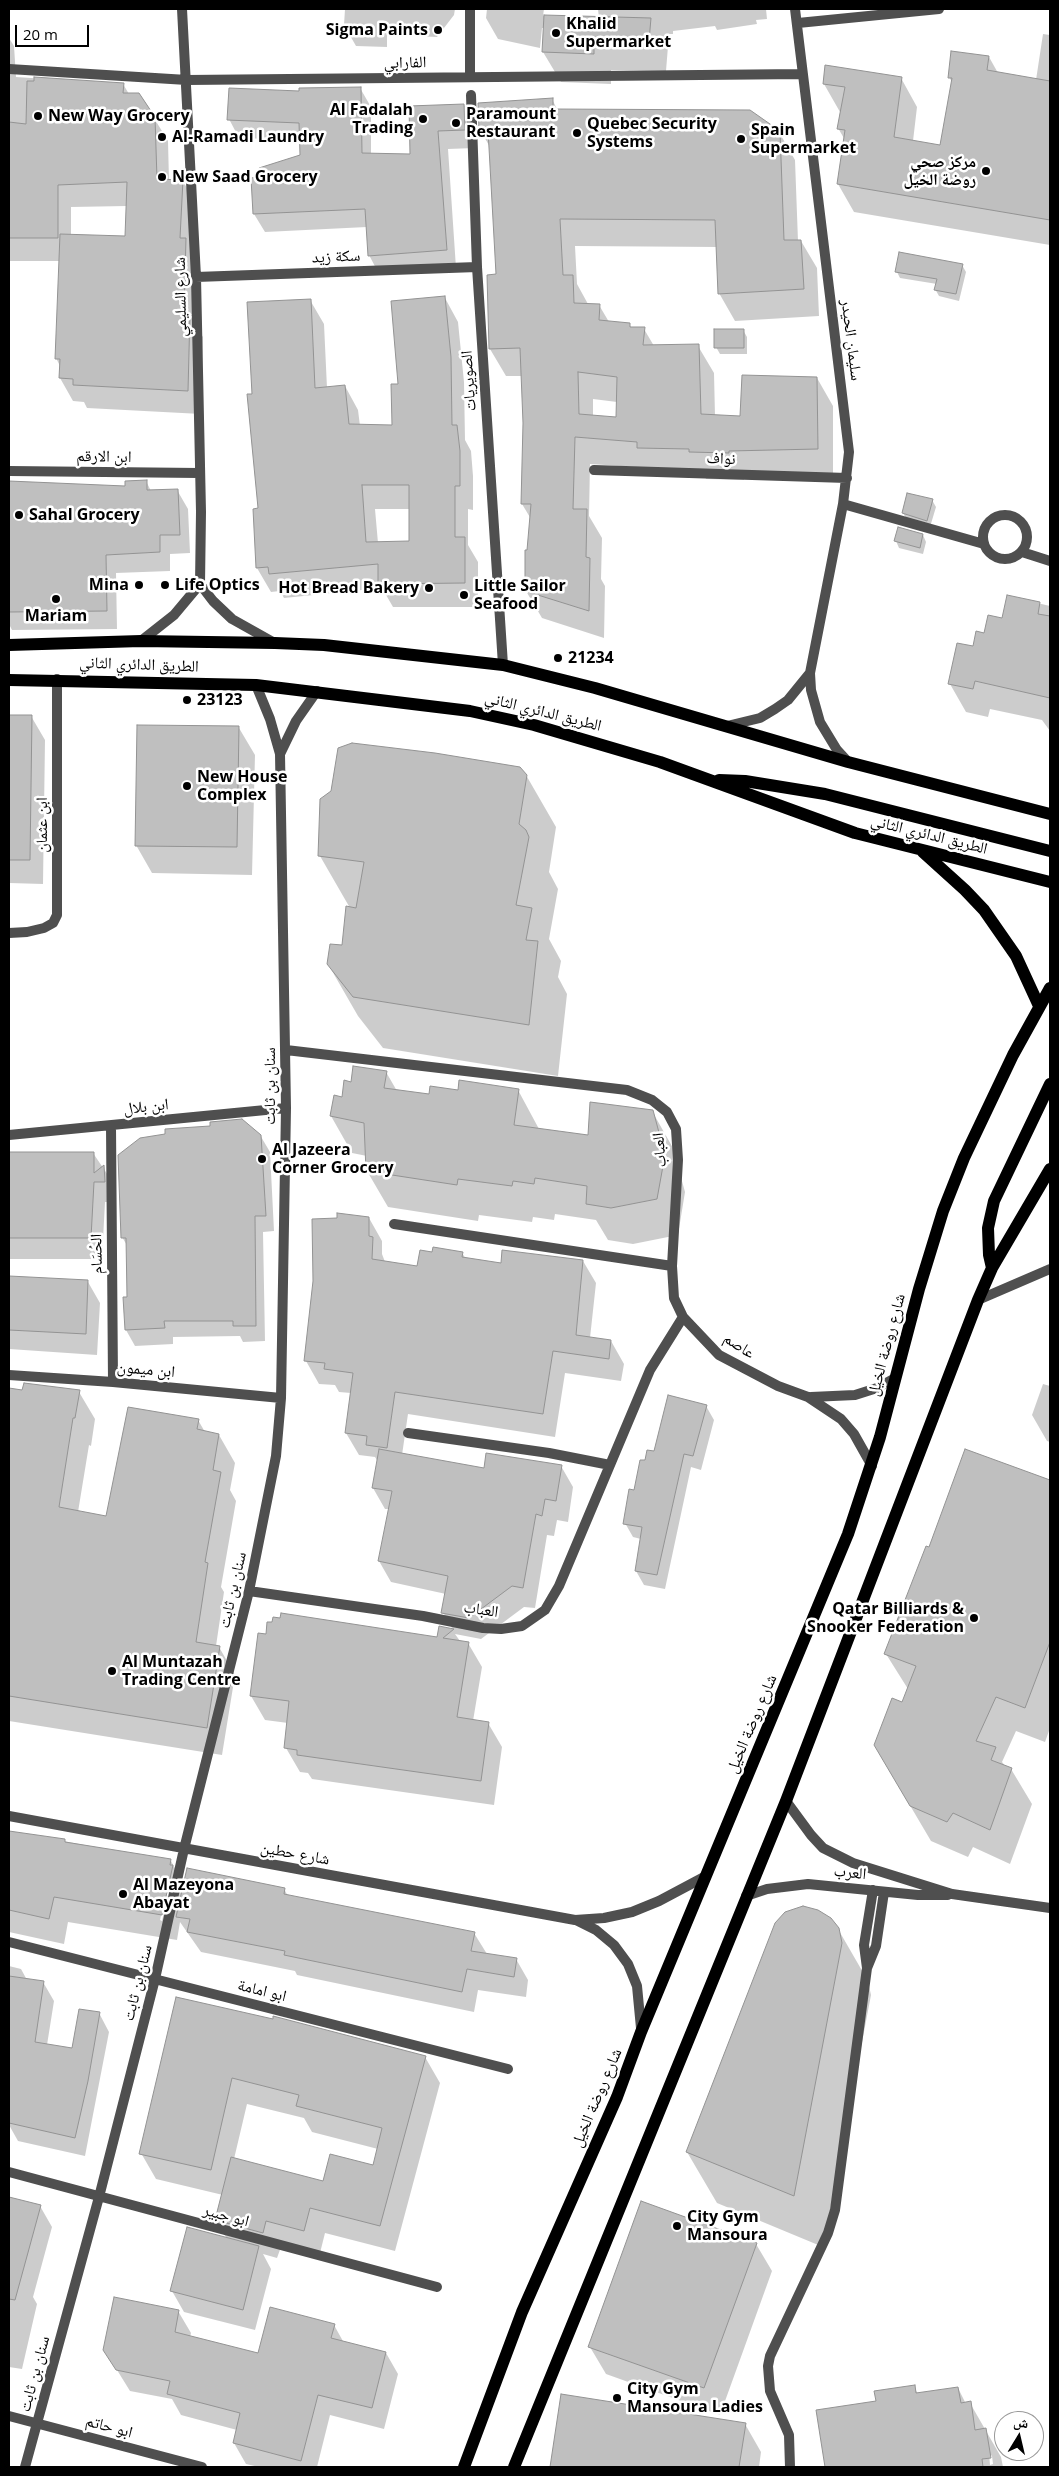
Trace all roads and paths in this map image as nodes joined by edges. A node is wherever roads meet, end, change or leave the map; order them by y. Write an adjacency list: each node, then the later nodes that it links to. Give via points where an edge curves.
1 (182, 9): 9 (street, شارع السليمي)
2 (470, 9): 8 (street)
3 (795, 9): 5 (street, سليمان الحيدر)
4 (939, 9): 5 (street)
5 (798, 23): 7 (street, سليمان الحيدر)
6 (9, 69): 9 (street, الفارابي)
7 (803, 74): 8 (street, الفارابي); 16 (street, سليمان الحيدر, via 848,437)
8 (470, 77): 9 (street, الفارابي)
9 (187, 80): 12 (street, شارع السليمي)
10 (471, 96): 11 (street, الصويريات)
11 (477, 267): 12 (street, سكة زيد); 25 (street, الصويريات)
12 (196, 277): 15 (street, شارع السليمي)
13 (594, 470): 16 (street, نواف)
14 (9, 471): 15 (street, ابن الارقم)
15 (199, 473): 21 (street, شارع السليمي)
16 (847, 478): 17 (street, سليمان الحيدر)
17 (843, 504): 18 (street); 26 (street, سليمان الحيدر)
18 (984, 544): 19 (street, via 990,554 1001,559 1013,559); 19 (street, via 984,532 990,522 1008,515 1022,522 1026,529 1028,541)
19 (1022, 552): 20 (street)
20 (1050, 561)
21 (200, 584): 22 (street, via 174,615); 23 (street, via 213,602 232,618)
22 (141, 642): 23 (main road, الطريق الدائري الثاني); 24 (main road, الطريق الدائري الثاني)
23 (275, 643): 25 (main road, الطريق الدائري الثاني, via 324,645)
24 (9, 645)
25 (502, 665): 31 (main road, الطريق الدائري الثاني)
26 (810, 674): 31 (street, سليمان الحيدر, via 775,710 760,718); 33 (street, سليمان الحيدر, via 820,722)
27 (57, 679): 28 (main road, الطريق الدائري الثاني); 29 (main road, الطريق الدائري الثاني); 41 (street, ابن عثمان, via 57,915 53,923 44,928)
28 (9, 680)
29 (256, 685): 30 (main road, الطريق الدائري الثاني); 32 (street, سنان بن ثابت)
30 (317, 691): 32 (street, سنان بن ثابت, via 296,721); 34 (main road, الطريق الدائري الثاني, via 470,711 534,725)
31 (727, 726): 33 (main road, الطريق الدائري الثاني)
32 (280, 754): 44 (street, سنان بن ثابت)
33 (848, 762): 36 (main road, الطريق الدائري الثاني)
34 (704, 779): 38 (main road, via 745,781 825,794); 39 (main road, الطريق الدائري الثاني, via 855,834)
35 (1050, 807): 36 (main road)
36 (1035, 810): 37 (main road, الطريق الدائري الثاني)
37 (1050, 814)
38 (1050, 850)
39 (921, 851): 40 (main road, الطريق الدائري الثاني); 43 (main road, via 984,910 1016,956)
40 (1050, 882)
41 (9, 933)
42 (1050, 988): 43 (main road, شارع روضة الخيل)
43 (1039, 1006): 57 (main road, شارع روضة الخيل, via 987,1106 943,1211)
44 (286, 1050): 46 (street, سنان بن ثابت); 51 (street, العباب, via 627,1090 652,1100 668,1112 676,1129 678,1160)
45 (1050, 1084): 52 (main road, via 994,1201 988,1228)
46 (286, 1108): 47 (street, ابن بلال); 60 (street, سنان بن ثابت)
47 (111, 1126): 48 (street, ابن بلال); 58 (street, الحُسَام)
48 (9, 1135)
49 (1050, 1169): 52 (main road)
50 (394, 1224): 51 (street)
51 (672, 1266): 55 (street, عاصم, via 674,1298)
52 (992, 1268): 54 (main road)
53 (1050, 1269): 54 (street)
54 (978, 1300): 65 (main road)
55 (683, 1317): 59 (street, عاصم, via 719,1355 778,1386); 62 (street, العباب, via 650,1370)
56 (9, 1375): 58 (street, ابن ميمون)
57 (895, 1378): 59 (street, عاصم, via 854,1395); 63 (main road, شارع روضة الخيل)
58 (113, 1382): 60 (street, ابن ميمون)
59 (808, 1397): 63 (street, عاصم, via 840,1419 854,1434)
60 (281, 1398): 64 (street, سنان بن ثابت, via 271,1490)
61 (408, 1433): 62 (street)
62 (610, 1465): 64 (street, العباب, via 546,1610 522,1626 483,1628)
63 (872, 1466): 68 (main road, شارع روضة الخيل, via 835,1567)
64 (249, 1590): 67 (street, سنان بن ثابت)
65 (786, 1801): 71 (street, العرب, via 811,1835 836,1856); 72 (main road)
66 (9, 1816): 67 (street, شارع حطين)
67 (184, 1849): 74 (street, شارع حطين); 77 (street, سنان بن ثابت)
68 (706, 1876): 74 (street, شارع حطين, via 632,1912); 78 (main road, شارع روضة الخيل)
69 (872, 1890): 70 (street, العرب); 72 (street, العرب, via 808,1884 767,1889); 76 (street, via 864,1945)
70 (884, 1892): 71 (street, العرب, via 931,1896); 76 (street, via 876,1946)
71 (952, 1894): 73 (street, العرب)
72 (746, 1896): 85 (main road)
73 (1050, 1908)
74 (575, 1920): 78 (street, شارع حطين, via 596,1930 614,1945 628,1964 637,1986)
75 (9, 1942): 77 (street, ابو امامة)
76 (866, 1968): 89 (street, via 836,2210 768,2366 770,2391 789,2435)
77 (155, 1979): 79 (street, ابو امامة); 81 (street, سنان بن ثابت)
78 (641, 2032): 88 (main road, شارع روضة الخيل, via 617,2097 522,2312)
79 (508, 2069)
80 (9, 2172): 81 (street, ابو جبير)
81 (99, 2197): 82 (street, ابو جبير); 84 (street, سنان بن ثابت)
82 (437, 2287)
83 (9, 2416): 84 (street, ابو حاتم)
84 (37, 2424): 86 (street, سنان بن ثابت); 87 (street, ابو حاتم)
85 (515, 2466)
86 (25, 2467)
87 (202, 2467)
88 (464, 2467)
89 (790, 2467)

